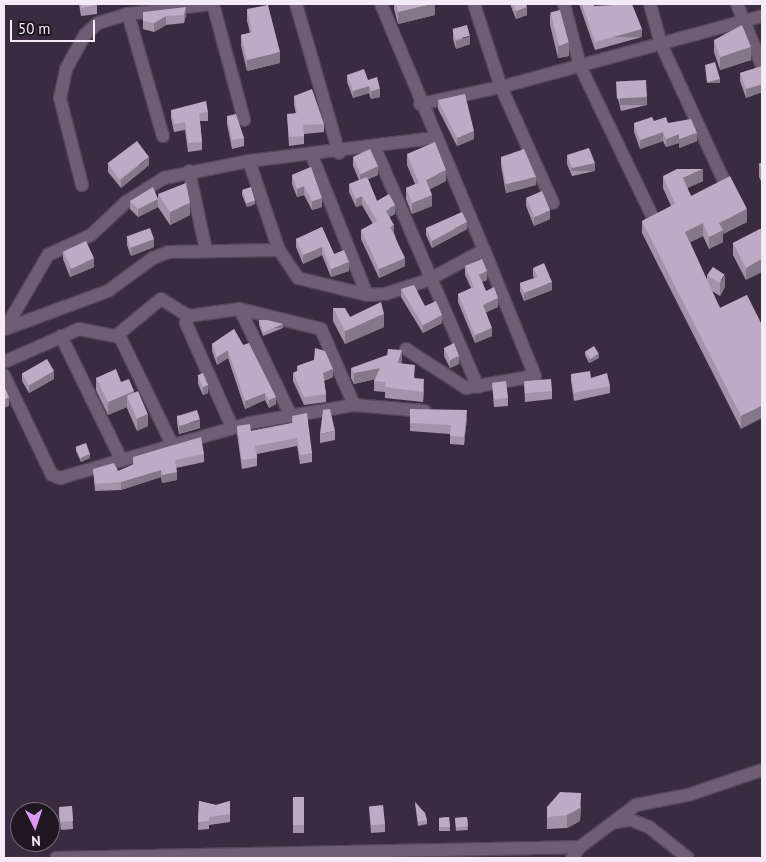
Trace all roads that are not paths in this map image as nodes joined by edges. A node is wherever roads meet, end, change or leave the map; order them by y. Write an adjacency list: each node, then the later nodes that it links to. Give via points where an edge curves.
1 (212, 4): 8 (street); 17 (street)
2 (296, 4): 21 (street)
3 (381, 4): 16 (street)
4 (474, 4): 15 (street)
5 (564, 4): 13 (street)
6 (650, 4): 12 (street)
7 (737, 4): 11 (street)
8 (174, 6): 9 (street)
9 (128, 14): 18 (street); 26 (street, via 98,23 85,35 60,84)
10 (762, 16): 11 (street)
11 (742, 22): 12 (street); 14 (street)
12 (661, 44): 13 (street); 25 (street)
13 (580, 66): 15 (street); 28 (street)
14 (762, 66)
15 (502, 87): 16 (street); 27 (street)
16 (420, 104): 19 (street)
17 (244, 120)
18 (163, 136)
19 (433, 138): 20 (street); 31 (street)
20 (374, 148): 21 (street); 32 (street)
21 (339, 153): 22 (street)
22 (312, 156): 23 (street); 33 (street)
23 (249, 161): 24 (street); 30 (street)
24 (189, 171): 29 (street); 29 (street, via 164,178 126,202 91,235 48,254 5,330 43,312 108,291 152,258)
25 (724, 182)
26 (82, 185)
27 (552, 204)
28 (654, 220)
29 (206, 250): 30 (street)
30 (279, 250): 33 (street, via 298,278)
31 (484, 250): 32 (street); 41 (street, via 536,372 535,376)
32 (428, 280): 33 (street, via 385,294); 41 (street)
33 (367, 295)
34 (240, 309): 35 (street); 42 (street, via 321,329); 44 (street)
35 (188, 316): 36 (street, via 161,299); 45 (street, via 186,323)
36 (119, 335): 37 (street, via 79,329); 46 (street)
37 (61, 336): 39 (street); 47 (street)
38 (406, 349): 41 (street, via 466,388)
39 (4, 362)
40 (4, 375): 47 (street, via 52,475 66,477)
41 (478, 387)
42 (354, 405): 43 (street); 44 (street)
43 (438, 412)
44 (291, 416): 45 (street)
45 (232, 427): 46 (street)
46 (172, 444): 47 (street)
47 (121, 459)
48 (762, 770): 49 (street, via 688,795 636,805)
49 (613, 823): 50 (street); 54 (street, via 631,820 649,827)
50 (580, 847): 51 (street); 53 (street)
51 (300, 855): 52 (street)
52 (56, 858)
53 (572, 858)
54 (688, 858)

